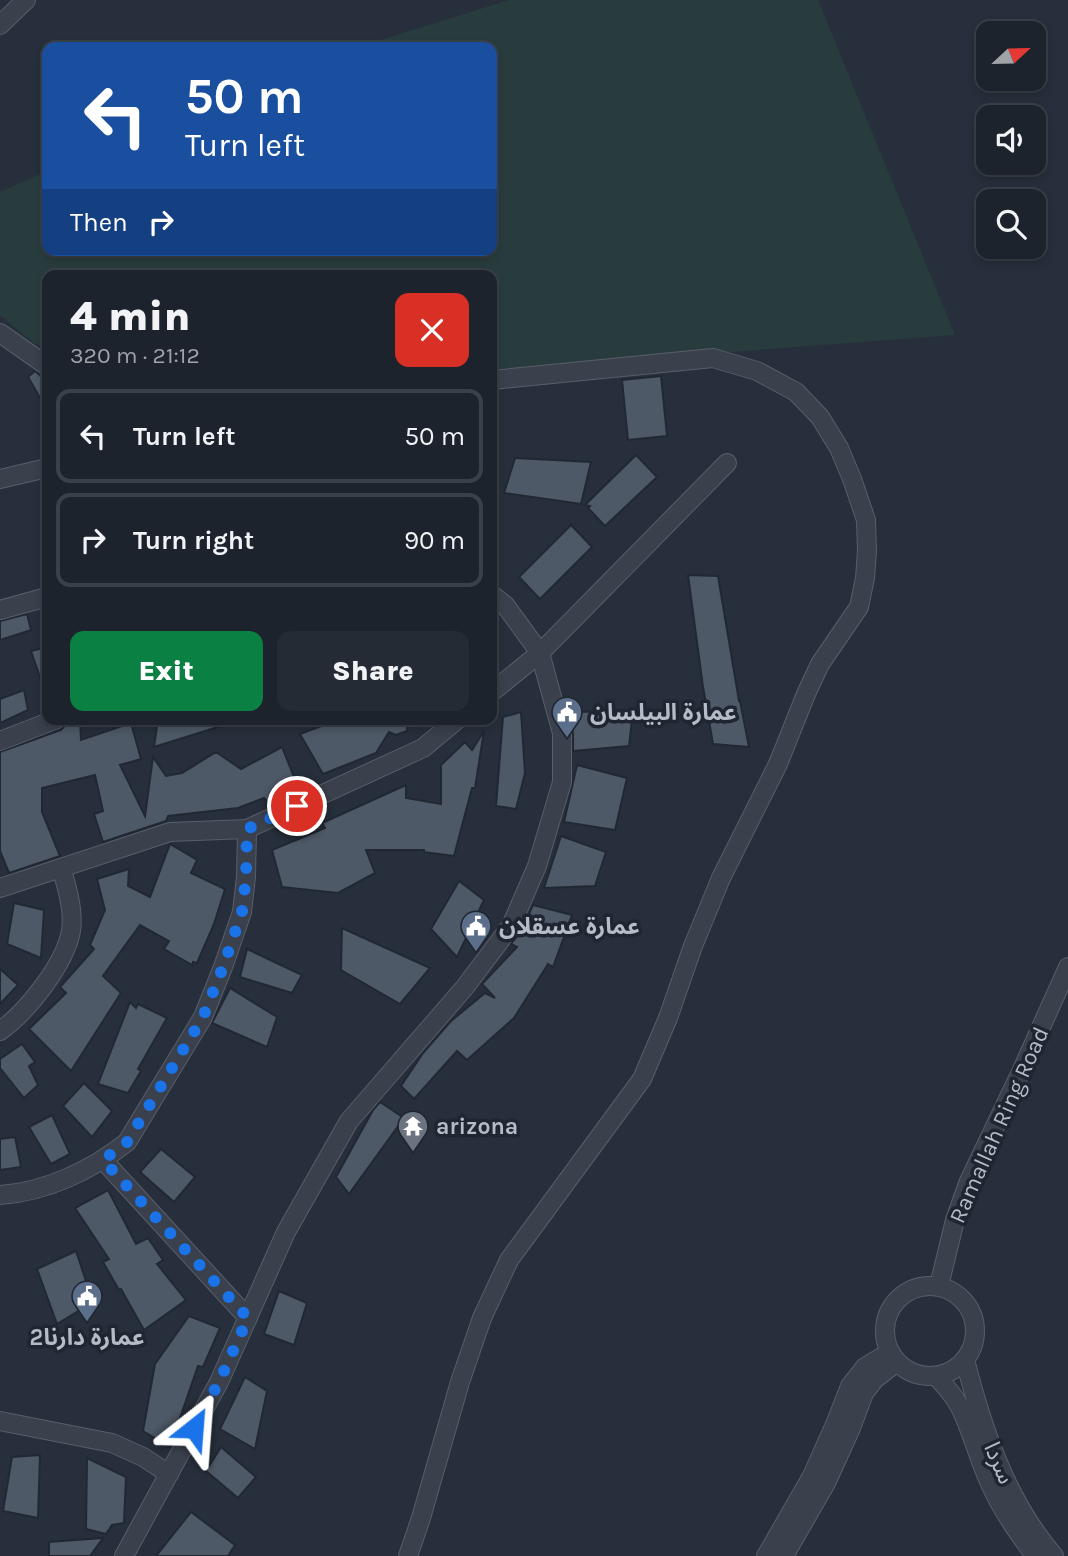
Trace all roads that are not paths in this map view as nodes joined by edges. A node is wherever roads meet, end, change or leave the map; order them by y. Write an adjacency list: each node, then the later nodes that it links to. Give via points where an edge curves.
1 (26, 0): 2 (street)
2 (0, 25)
3 (0, 332): 4 (street)
4 (42, 362)
5 (497, 380): 32 (street, via 713,358 757,371 796,392 820,417 852,479 866,520 865,578 859,607 820,664 778,764 721,878 642,1079 509,1260 460,1382)
6 (727, 463): 12 (street)
7 (42, 469): 8 (street)
8 (0, 479)
9 (42, 598): 11 (street)
10 (497, 599): 12 (street)
11 (0, 610)
12 (540, 653): 13 (street); 25 (street, via 562,733 562,782 537,866 511,926 465,987 349,1121 286,1232)
13 (497, 688)
14 (42, 725): 16 (street)
15 (451, 725): 17 (street, via 423,748)
16 (0, 741)
17 (247, 829): 18 (street, via 170,832); 22 (street, via 242,912 203,1017 127,1142)
18 (61, 867): 19 (street); 21 (street, via 72,928 68,945 33,999)
19 (0, 888)
20 (1068, 968): 24 (street, Ramallah Ring Road, via 969,1181)
21 (0, 1031)
22 (103, 1160): 23 (street, via 35,1189); 25 (street)
23 (0, 1195)
24 (939, 1286): 26 (street, via 914,1288 894,1303 885,1327); 27 (street, via 955,1293 971,1312 975,1337)
25 (248, 1318): 30 (street)
26 (893, 1357): 28 (street, via 919,1375); 33 (street, via 865,1367 850,1386 812,1476); 34 (street, via 864,1393 826,1483)
27 (965, 1360): 28 (street); 36 (street, سردا, via 977,1409 999,1465 1023,1513)
28 (936, 1376): 35 (street, سردا, via 964,1414 994,1493)
29 (0, 1421): 30 (street, via 112,1443)
30 (169, 1474): 31 (street)
31 (124, 1556)
32 (408, 1556)
33 (766, 1556)
34 (784, 1556)
35 (1035, 1556)
36 (1054, 1556)

